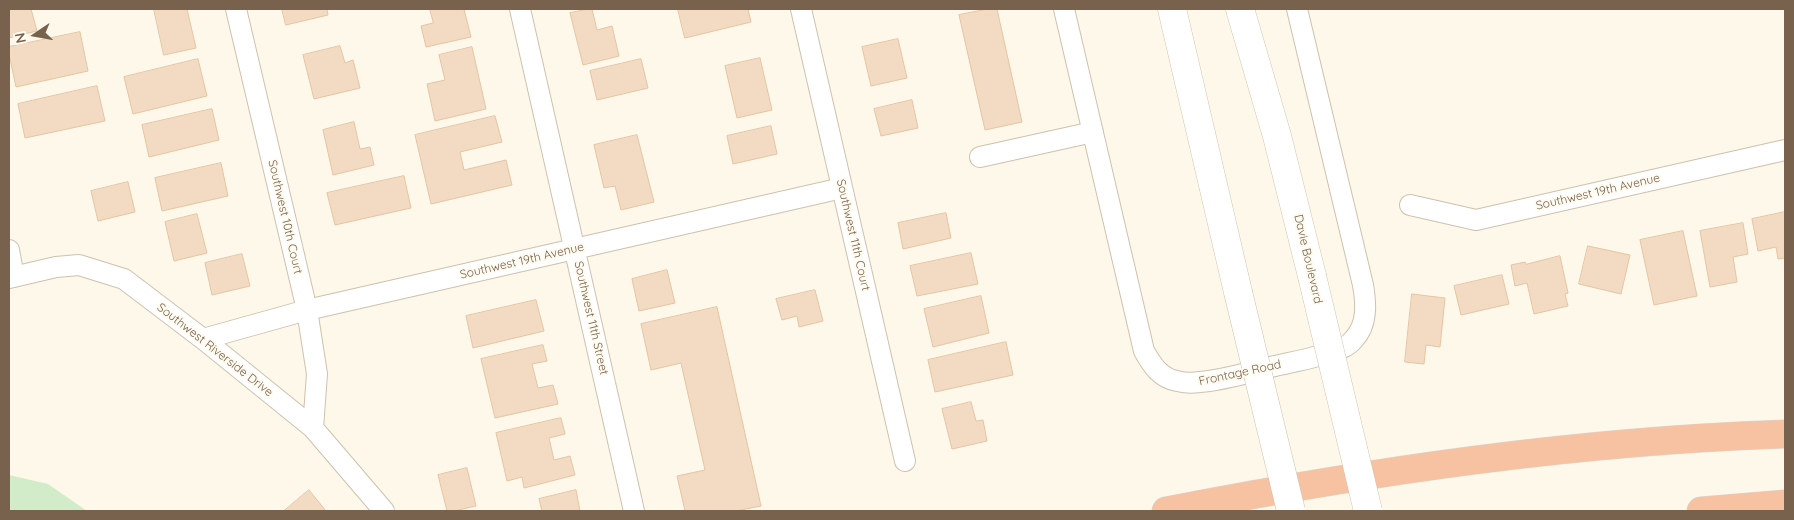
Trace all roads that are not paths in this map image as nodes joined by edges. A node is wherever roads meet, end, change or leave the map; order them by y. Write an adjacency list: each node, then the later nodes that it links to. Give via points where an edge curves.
1 (236, 9): 16 (street, Southwest 10th Court)
2 (520, 9): 13 (street, Southwest 11th Street)
3 (802, 9): 11 (street, Southwest 11th Court)
4 (1064, 9): 8 (street, Frontage Road)
5 (1172, 9): 25 (main road, bridge)
6 (1240, 9): 26 (main road, Davie Boulevard, bridge, via 1277,136)
7 (1297, 9): 8 (street, Frontage Road, via 1364,291 1365,315 1358,335 1345,347 1198,382 1175,381 1157,371 1141,341)
8 (1093, 132): 10 (street)
9 (1785, 150): 12 (street, Southwest 19th Avenue, via 1476,220)
10 (980, 157)
11 (842, 188): 13 (street, Southwest 19th Avenue); 20 (street, Southwest 11th Court)
12 (1410, 205)
13 (575, 248): 16 (street, Southwest 19th Avenue); 23 (street, Southwest 11th Street)
14 (9, 250): 15 (street)
15 (12, 278): 17 (street, Southwest Riverside Drive, via 56,267 79,266 124,278)
16 (307, 310): 17 (street, Southwest 19th Avenue); 18 (street, Southwest 10th Court, via 317,374)
17 (203, 340): 18 (street, Southwest Riverside Drive)
18 (313, 428): 22 (street, Southwest Riverside Drive)
19 (1785, 434): 24 (highway, via 1492,458 1376,474)
20 (905, 461)
21 (1785, 504): 27 (highway)
22 (384, 511)
23 (634, 511)
24 (1166, 511)
25 (1291, 511)
26 (1368, 511)
27 (1701, 511)

